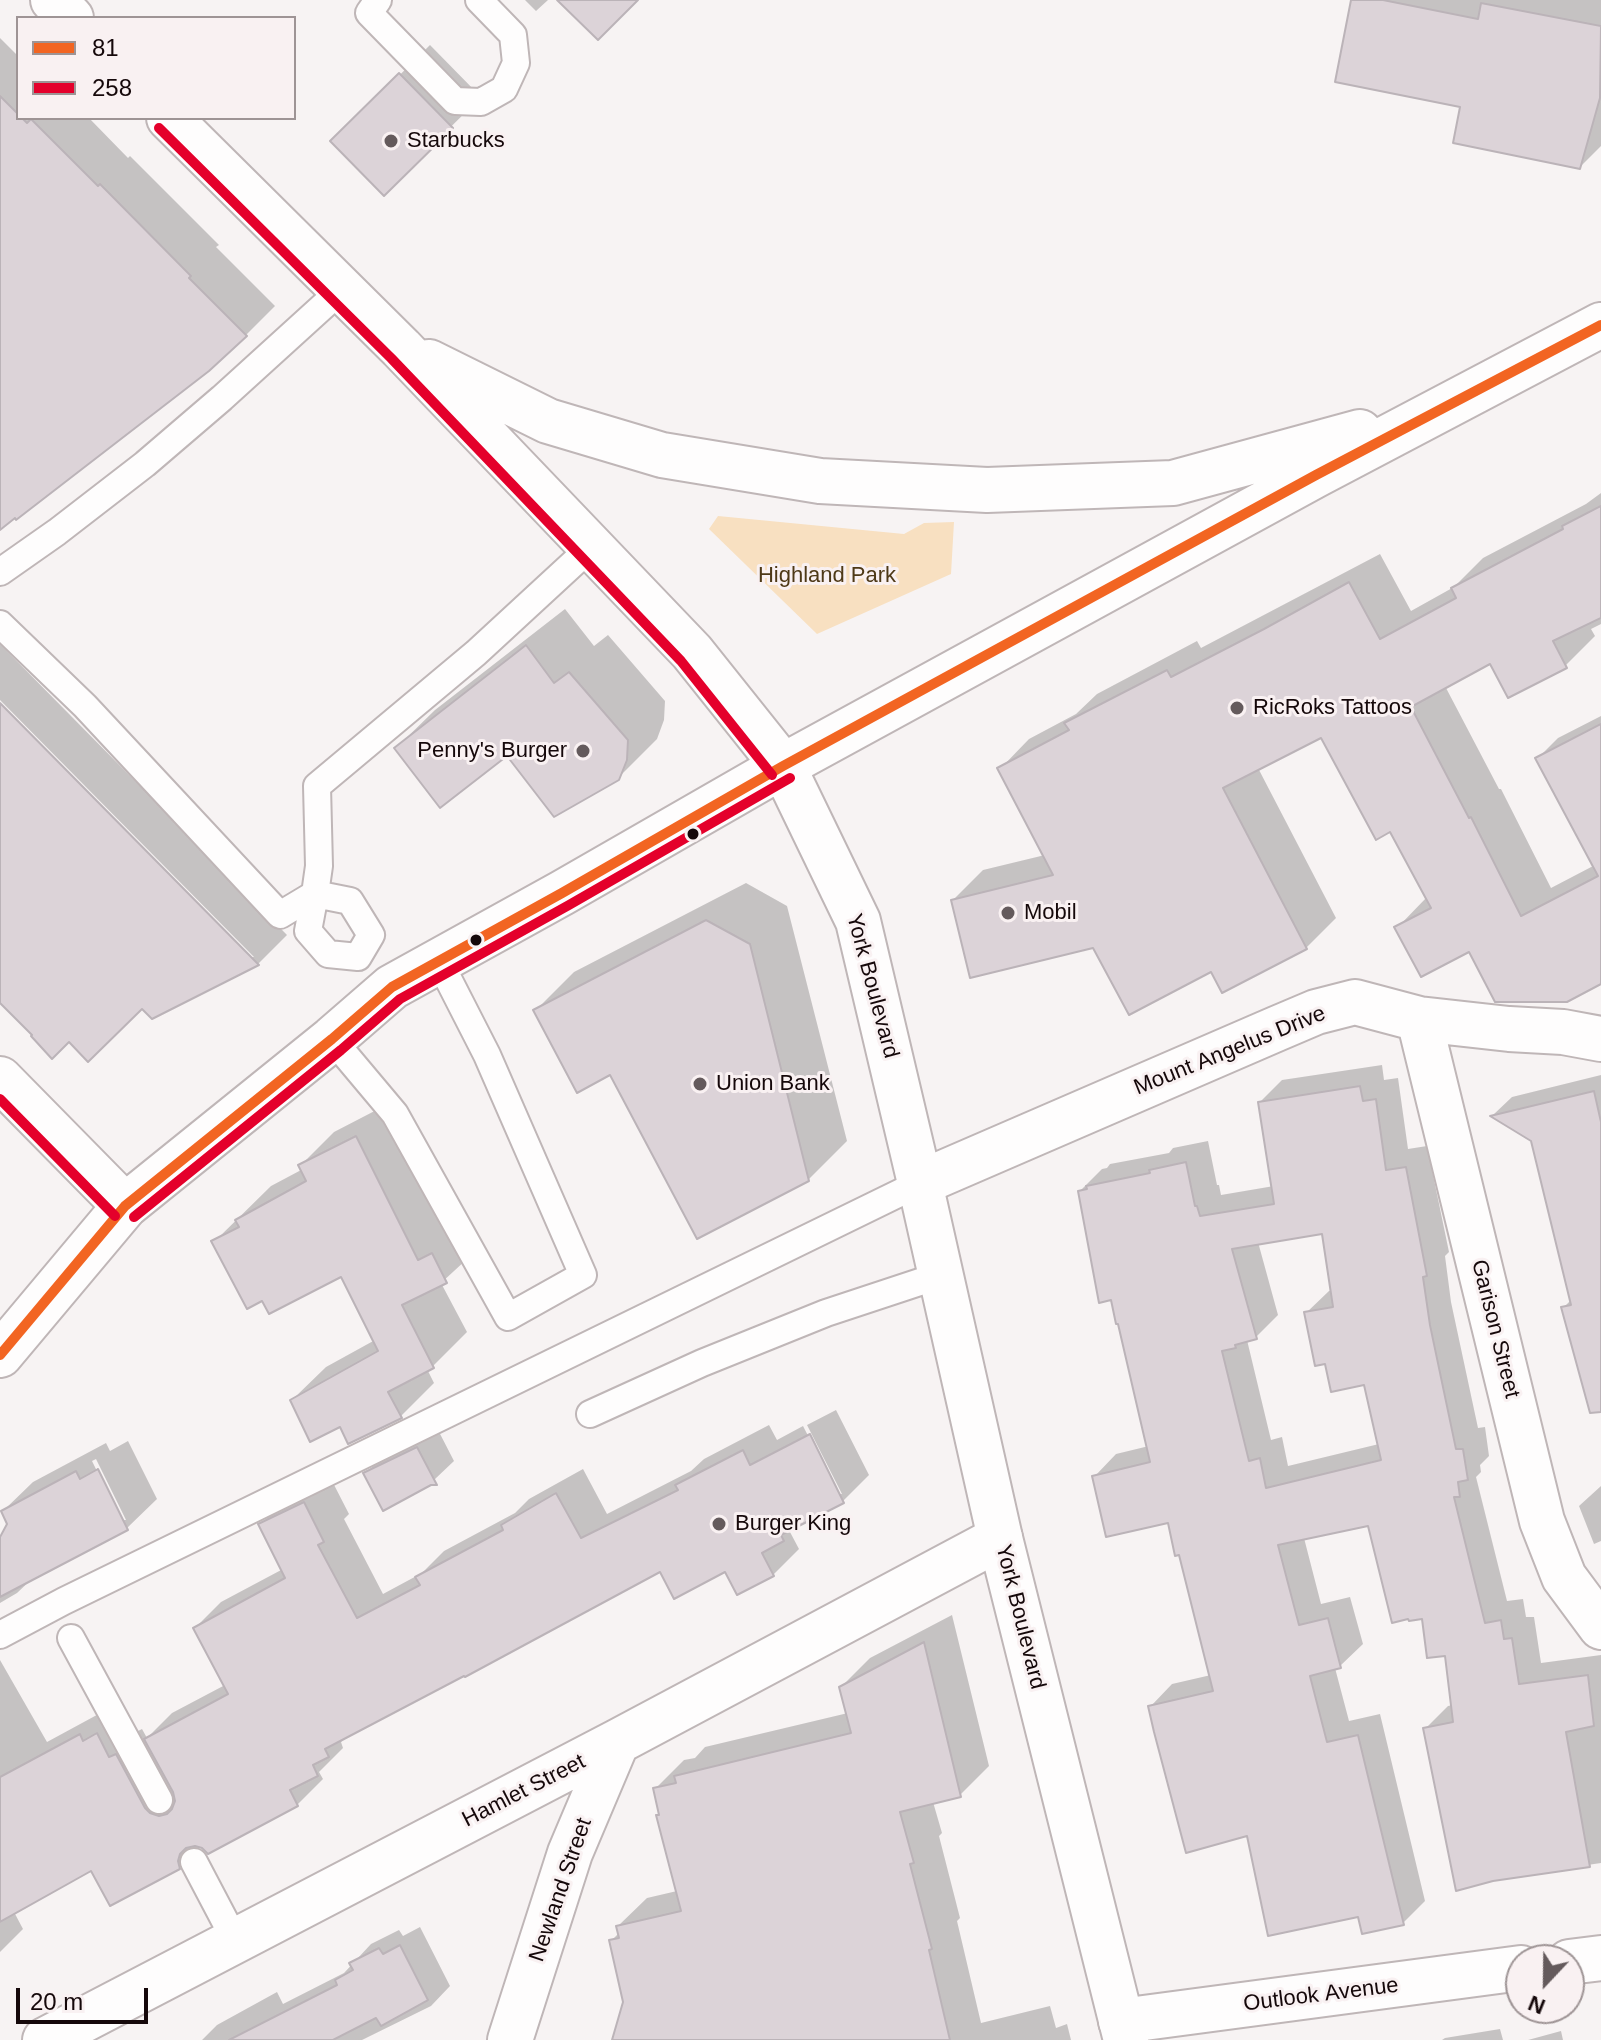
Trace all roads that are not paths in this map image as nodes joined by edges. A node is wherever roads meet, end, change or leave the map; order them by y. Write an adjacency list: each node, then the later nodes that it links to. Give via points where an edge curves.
1 (378, 0): 2 (lane, via 369,13 455,101 481,102 504,89 516,63 513,35)
2 (479, 0)
3 (171, 120): 4 (main road, York Boulevard)
4 (342, 289): 6 (main road, York Boulevard); 9 (lane, via 145,464)
5 (1601, 325): 7 (main road)
6 (401, 348): 7 (main road, via 548,421 662,455 820,481 987,490 1173,483); 8 (main road, York Boulevard)
7 (1444, 409): 11 (main road)
8 (591, 547): 11 (main road, York Boulevard, via 692,652); 12 (lane, via 476,653 317,786)
9 (0, 572)
10 (0, 624): 12 (lane, via 85,706 280,915)
11 (783, 766): 14 (main road); 20 (main road, York Boulevard, via 858,921)
12 (315, 894): 13 (lane, via 308,931 328,954); 13 (lane, via 350,901 371,935)
13 (358, 957): 15 (lane)
14 (439, 961): 15 (main road); 17 (lane, via 487,1055 583,1275 508,1317 395,1114)
15 (384, 994): 17 (main road)
16 (1419, 1019): 18 (main road, Mount Angelus Drive); 20 (main road, Mount Angelus Drive, via 1355,1002 1316,1012); 26 (main road, Garison Street, via 1542,1521 1564,1577)
17 (332, 1039): 21 (main road)
18 (1601, 1039)
19 (0, 1079): 21 (main road)
20 (920, 1183): 22 (main road, York Boulevard); 27 (lane)
21 (125, 1206): 23 (main road)
22 (941, 1275): 24 (lane, via 826,1313); 25 (main road, York Boulevard)
23 (0, 1355)
24 (590, 1414)
25 (1000, 1538): 29 (main road, Hamlet Street); 34 (main road, York Boulevard)
26 (1601, 1627)
27 (0, 1635)
28 (71, 1638): 30 (lane)
29 (617, 1742): 32 (main road, Hamlet Street); 36 (main road, Newland Street, via 570,1853)
30 (159, 1800)
31 (194, 1862): 32 (lane)
32 (235, 1940): 35 (main road, Hamlet Street)
33 (1505, 1970): 34 (main road, Outlook Avenue)
34 (1124, 2030)
35 (45, 2040)
36 (510, 2040)

